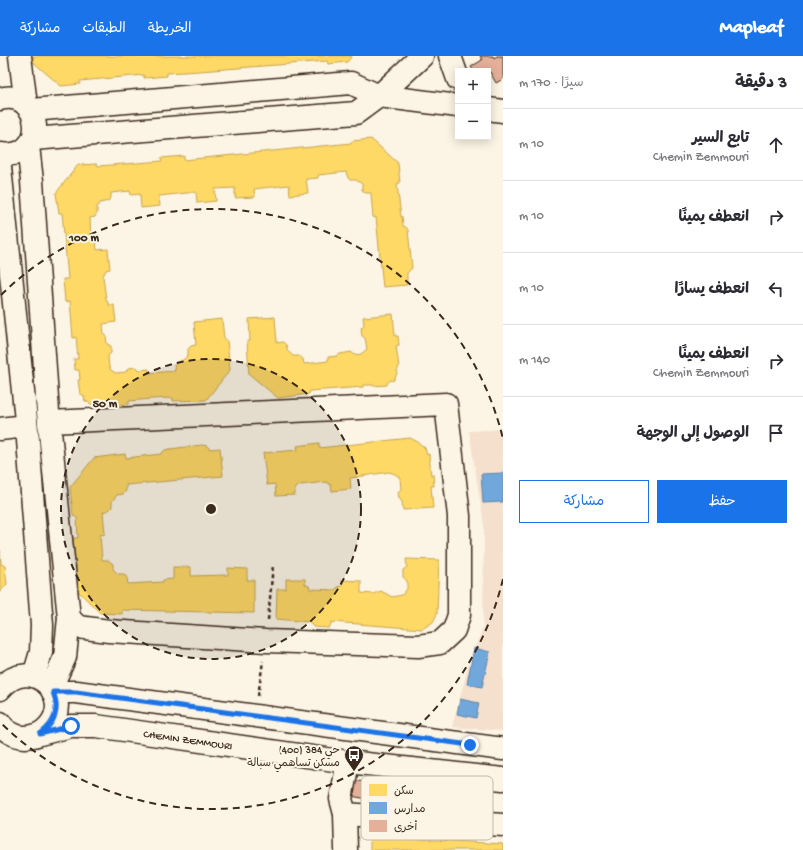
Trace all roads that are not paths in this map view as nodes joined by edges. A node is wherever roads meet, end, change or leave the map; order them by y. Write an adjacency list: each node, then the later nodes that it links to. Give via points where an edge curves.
1 (20, 56): 8 (street)
2 (422, 56): 5 (street)
3 (450, 56): 4 (street)
4 (455, 70)
5 (379, 96): 7 (street); 8 (street, via 351,83); 11 (street, via 356,113)
6 (0, 99): 8 (street, via 16,99)
7 (455, 106)
8 (29, 107): 11 (street, via 36,124)
9 (491, 109): 10 (street)
10 (503, 111)
11 (30, 142): 12 (street, via 22,151); 14 (street)
12 (0, 154)
13 (0, 167): 15 (street)
14 (49, 425): 15 (street, via 38,408 29,411); 15 (street, via 46,444 36,445); 17 (street); 17 (street, via 446,404 459,516 459,615 454,630 440,642 411,646 266,641 109,631 78,627)
15 (26, 427): 16 (street); 19 (street, via 42,625 40,652)
16 (0, 429)
17 (69, 618): 19 (street, via 65,657)
18 (2, 685): 19 (street, via 14,677 24,675)
19 (46, 685): 21 (street, via 56,704 55,716); 22 (street, via 76,692)
20 (3, 729): 21 (street, CHEMIN ZEMMOURI, via 24,737)
21 (40, 734): 23 (street, CHEMIN ZEMMOURI, via 71,726 96,726)
22 (503, 750)
23 (348, 762): 24 (street, CHEMIN ZEMMOURI); 27 (street, via 341,799)
24 (476, 776)
25 (493, 778): 26 (street, CHEMIN ZEMMOURI)
26 (503, 779)
27 (344, 814): 28 (street); 31 (street)
28 (361, 815)
29 (493, 824): 30 (street)
30 (503, 825)
31 (346, 850)

